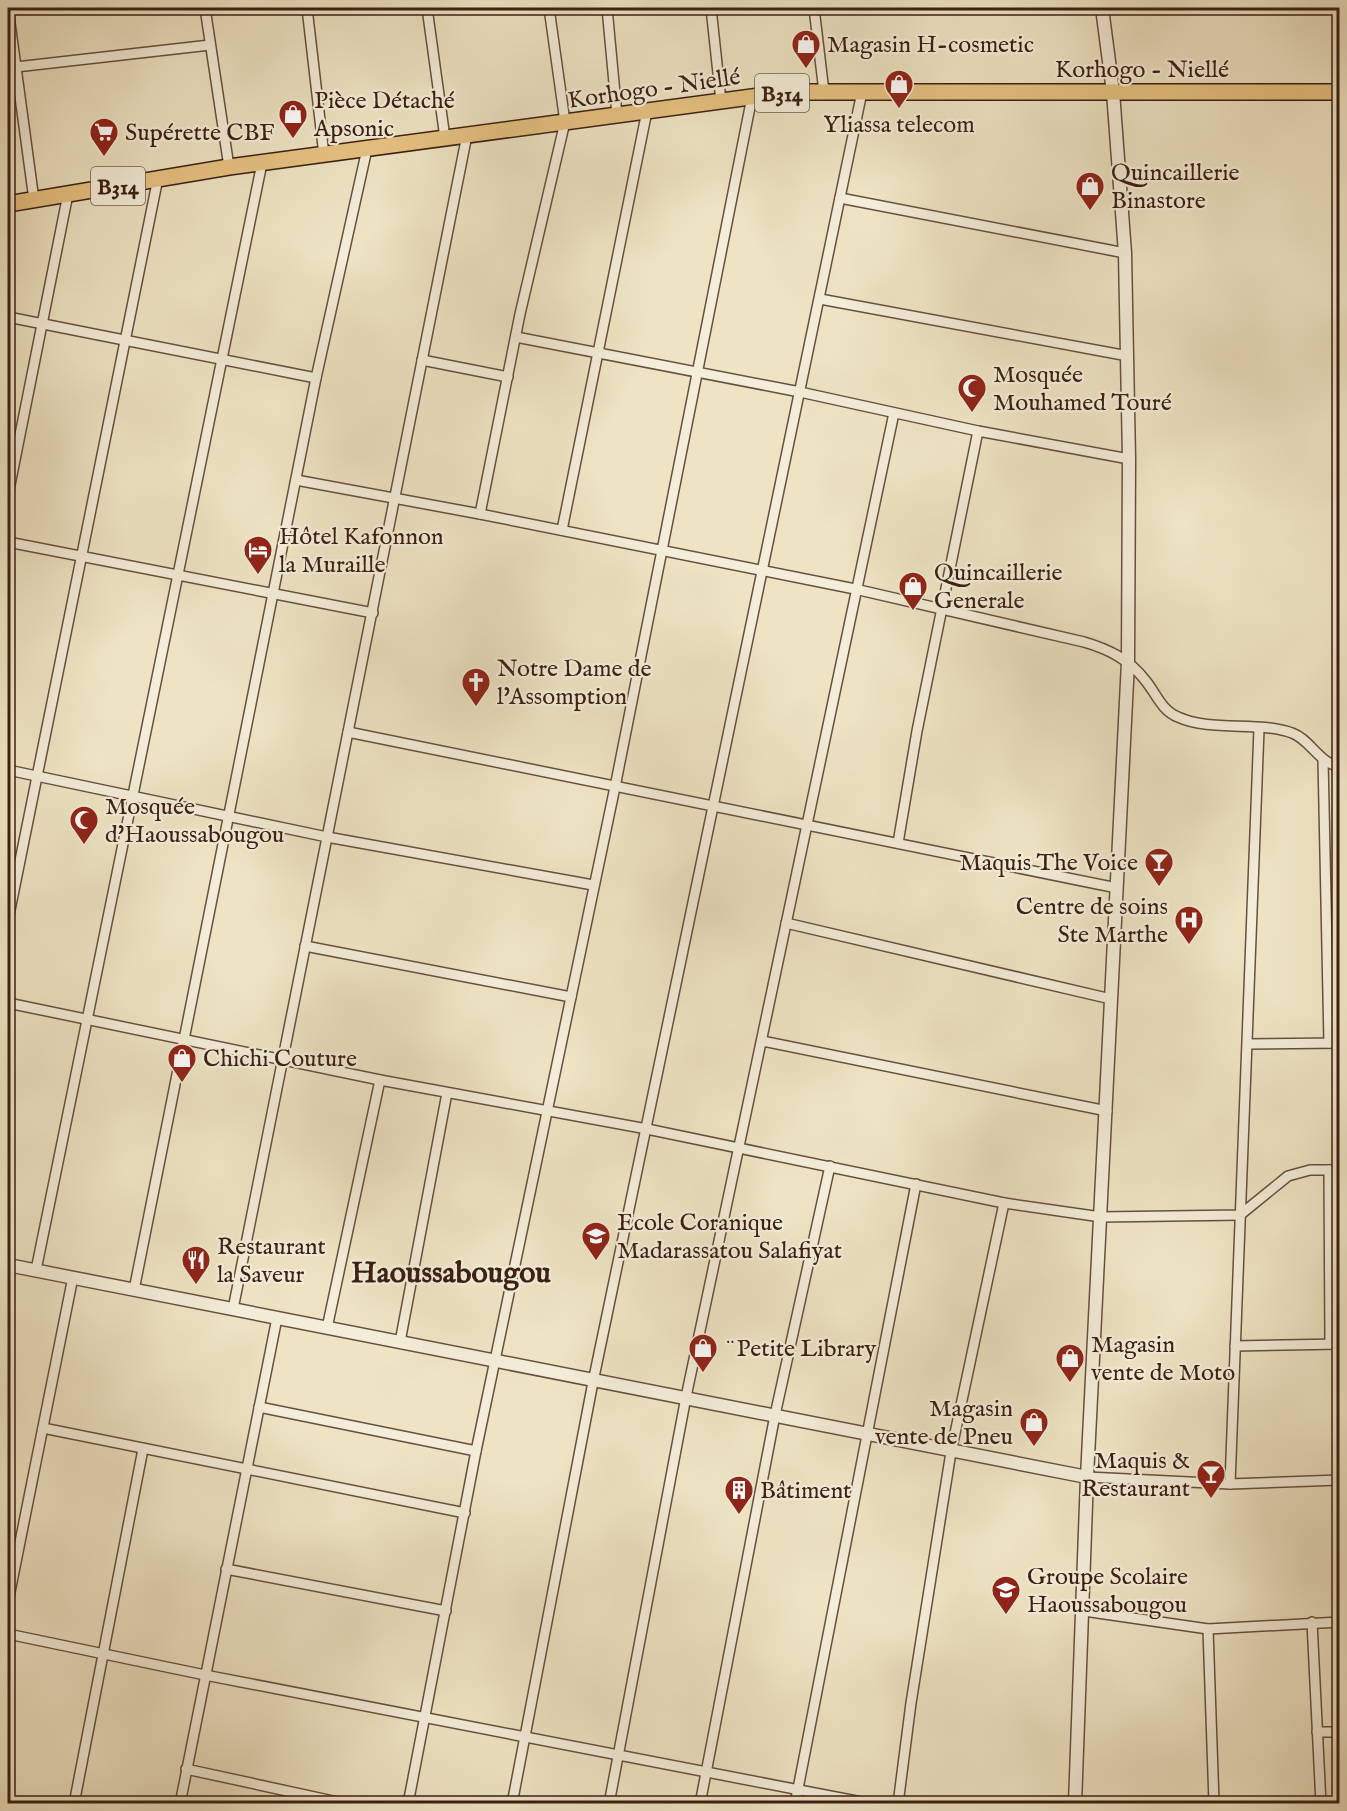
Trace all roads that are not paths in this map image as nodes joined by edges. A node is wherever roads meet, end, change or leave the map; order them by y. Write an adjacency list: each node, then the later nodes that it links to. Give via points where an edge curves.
1 (8, 8): 11 (street)
2 (204, 8): 10 (street)
3 (307, 8): 24 (street)
4 (427, 8): 22 (street)
5 (549, 8): 20 (street)
6 (606, 8): 19 (street)
7 (711, 8): 17 (street)
8 (814, 8): 12 (street)
9 (1102, 8): 14 (street)
10 (210, 45): 11 (street); 26 (street)
11 (16, 67): 30 (street)
12 (824, 92): 13 (main road, Korhogo - Niellé / B314); 16 (main road, Korhogo - Niellé / B314)
13 (862, 92): 14 (main road, Korhogo - Niellé / B314); 29 (street)
14 (1113, 92): 15 (main road, Korhogo - Niellé / B314); 32 (street)
15 (1340, 92)
16 (752, 97): 17 (main road, Korhogo - Niellé / B314); 42 (street)
17 (721, 101): 18 (main road, Korhogo - Niellé / B314)
18 (647, 111): 19 (main road, Korhogo - Niellé / B314); 38 (street)
19 (617, 115): 20 (main road, Korhogo - Niellé / B314)
20 (565, 122): 21 (main road, Korhogo - Niellé / B314); 36 (street)
21 (467, 135): 22 (main road, Korhogo - Niellé / B314); 40 (street)
22 (445, 138): 23 (main road, Korhogo - Niellé / B314)
23 (368, 149): 24 (main road, Korhogo - Niellé / B314); 44 (street)
24 (324, 155): 25 (main road, Korhogo - Niellé / B314)
25 (262, 163): 26 (main road, Korhogo - Niellé / B314); 41 (street)
26 (229, 167): 27 (main road, B314)
27 (158, 178): 28 (main road, B314); 37 (street)
28 (68, 194): 30 (main road, B314); 35 (street)
29 (840, 198): 32 (street); 33 (street)
30 (34, 200): 31 (main road, B314)
31 (8, 204)
32 (1125, 253): 39 (street)
33 (820, 299): 39 (street); 45 (street)
34 (8, 318): 35 (street)
35 (42, 325): 37 (street); 50 (street)
36 (516, 337): 38 (street); 43 (street)
37 (125, 341): 41 (street); 56 (street)
38 (598, 354): 42 (street); 53 (street)
39 (1128, 356): 48 (street)
40 (422, 360): 43 (street); 51 (street)
41 (222, 361): 44 (street); 58 (street)
42 (697, 372): 45 (street); 55 (street)
43 (508, 377): 52 (street)
44 (316, 378): 49 (street)
45 (800, 392): 46 (street); 57 (street)
46 (894, 413): 47 (street); 59 (street)
47 (978, 431): 48 (street); 61 (street)
48 (1129, 459): 63 (street)
49 (296, 480): 51 (street); 60 (street)
50 (8, 495)
51 (395, 498): 52 (street); 62 (street)
52 (480, 514): 53 (street)
53 (562, 530): 55 (street)
54 (8, 542): 56 (street)
55 (662, 550): 57 (street); 70 (street)
56 (82, 556): 58 (street); 69 (street)
57 (764, 571): 59 (street); 72 (street)
58 (179, 576): 60 (street); 71 (street)
59 (855, 589): 61 (street); 74 (street)
60 (273, 594): 62 (street); 73 (street)
61 (942, 607): 63 (street, via 1107,648); 76 (street)
62 (373, 614): 65 (street)
63 (1128, 662): 64 (street, via 1145,679 1162,706 1176,717); 78 (street)
64 (1259, 729): 66 (street, via 1290,732 1305,739); 90 (street)
65 (348, 732): 70 (street); 75 (street)
66 (1323, 759): 67 (street); 88 (street)
67 (1340, 766)
68 (8, 770): 69 (street)
69 (37, 776): 71 (street); 79 (street)
70 (615, 787): 72 (street); 77 (street)
71 (134, 796): 73 (street); 85 (street)
72 (714, 807): 74 (street); 96 (street)
73 (227, 816): 75 (street); 86 (street)
74 (807, 825): 76 (street); 80 (street)
75 (327, 837): 77 (street); 81 (street)
76 (898, 843): 78 (street)
77 (593, 885): 82 (street)
78 (1117, 888): 83 (street)
79 (8, 920)
80 (786, 923): 83 (street); 87 (street)
81 (305, 946): 82 (street); 91 (street)
82 (571, 997): 95 (street)
83 (1111, 999): 94 (street)
84 (8, 1003): 85 (street)
85 (87, 1020): 86 (street); 105 (street)
86 (186, 1038): 91 (street); 107 (street)
87 (762, 1041): 94 (street); 97 (street)
88 (1329, 1043): 89 (street); 90 (street)
89 (1340, 1043)
90 (1248, 1044): 102 (street)
91 (283, 1059): 92 (street); 108 (street)
92 (380, 1080): 93 (street); 110 (street)
93 (447, 1093): 95 (street); 111 (street)
94 (1107, 1111): 103 (street)
95 (547, 1112): 96 (street); 114 (street)
96 (646, 1129): 97 (street); 115 (street)
97 (739, 1149): 98 (street); 116 (street)
98 (830, 1166): 100 (street); 118 (street)
99 (1334, 1170): 102 (street, via 1310,1170 1288,1176); 112 (street)
100 (916, 1184): 101 (street); 120 (street)
101 (1004, 1203): 103 (street); 123 (street)
102 (1240, 1215): 103 (street); 113 (street)
103 (1101, 1217): 125 (street)
104 (8, 1264): 105 (street)
105 (36, 1270): 106 (street)
106 (73, 1277): 107 (street); 119 (street)
107 (134, 1290): 108 (street)
108 (233, 1309): 109 (street)
109 (277, 1318): 110 (street); 117 (street)
110 (327, 1328): 111 (street)
111 (400, 1342): 114 (street)
112 (1335, 1344): 113 (street)
113 (1235, 1346): 127 (street)
114 (495, 1363): 115 (street); 122 (street)
115 (594, 1382): 116 (street); 142 (street)
116 (686, 1397): 118 (street); 143 (street)
117 (259, 1407): 122 (street); 124 (street)
118 (775, 1415): 120 (street); 145 (street)
119 (43, 1428): 121 (street); 130 (street)
120 (867, 1434): 123 (street); 146 (street)
121 (143, 1449): 124 (street); 137 (street)
122 (476, 1451): 128 (street)
123 (951, 1452): 125 (street); 156 (street)
124 (246, 1469): 128 (street); 129 (street)
125 (1087, 1477): 127 (street); 132 (street)
126 (1340, 1480): 127 (street)
127 (1230, 1484)
128 (465, 1513): 131 (street)
129 (226, 1569): 131 (street); 138 (street)
130 (8, 1602)
131 (446, 1611): 139 (street)
132 (1084, 1611): 135 (street); 157 (street)
133 (1312, 1622): 134 (street); 135 (street); 140 (street)
134 (1340, 1622)
135 (1208, 1629): 158 (street)
136 (8, 1634): 137 (street)
137 (102, 1654): 138 (street); 147 (street)
138 (205, 1675): 139 (street); 144 (street)
139 (425, 1718): 142 (street); 150 (street)
140 (1317, 1732): 141 (street); 159 (street)
141 (1340, 1732)
142 (523, 1736): 143 (street); 151 (street)
143 (618, 1756): 145 (street); 152 (street)
144 (186, 1768): 148 (street); 149 (street)
145 (706, 1772): 146 (street); 153 (street)
146 (797, 1787): 154 (street); 155 (street)
147 (74, 1803)
148 (180, 1803)
149 (347, 1803)
150 (408, 1803)
151 (512, 1803)
152 (609, 1803)
153 (700, 1803)
154 (795, 1803)
155 (872, 1803)
156 (898, 1803)
157 (1076, 1803)
158 (1214, 1803)
159 (1321, 1803)

